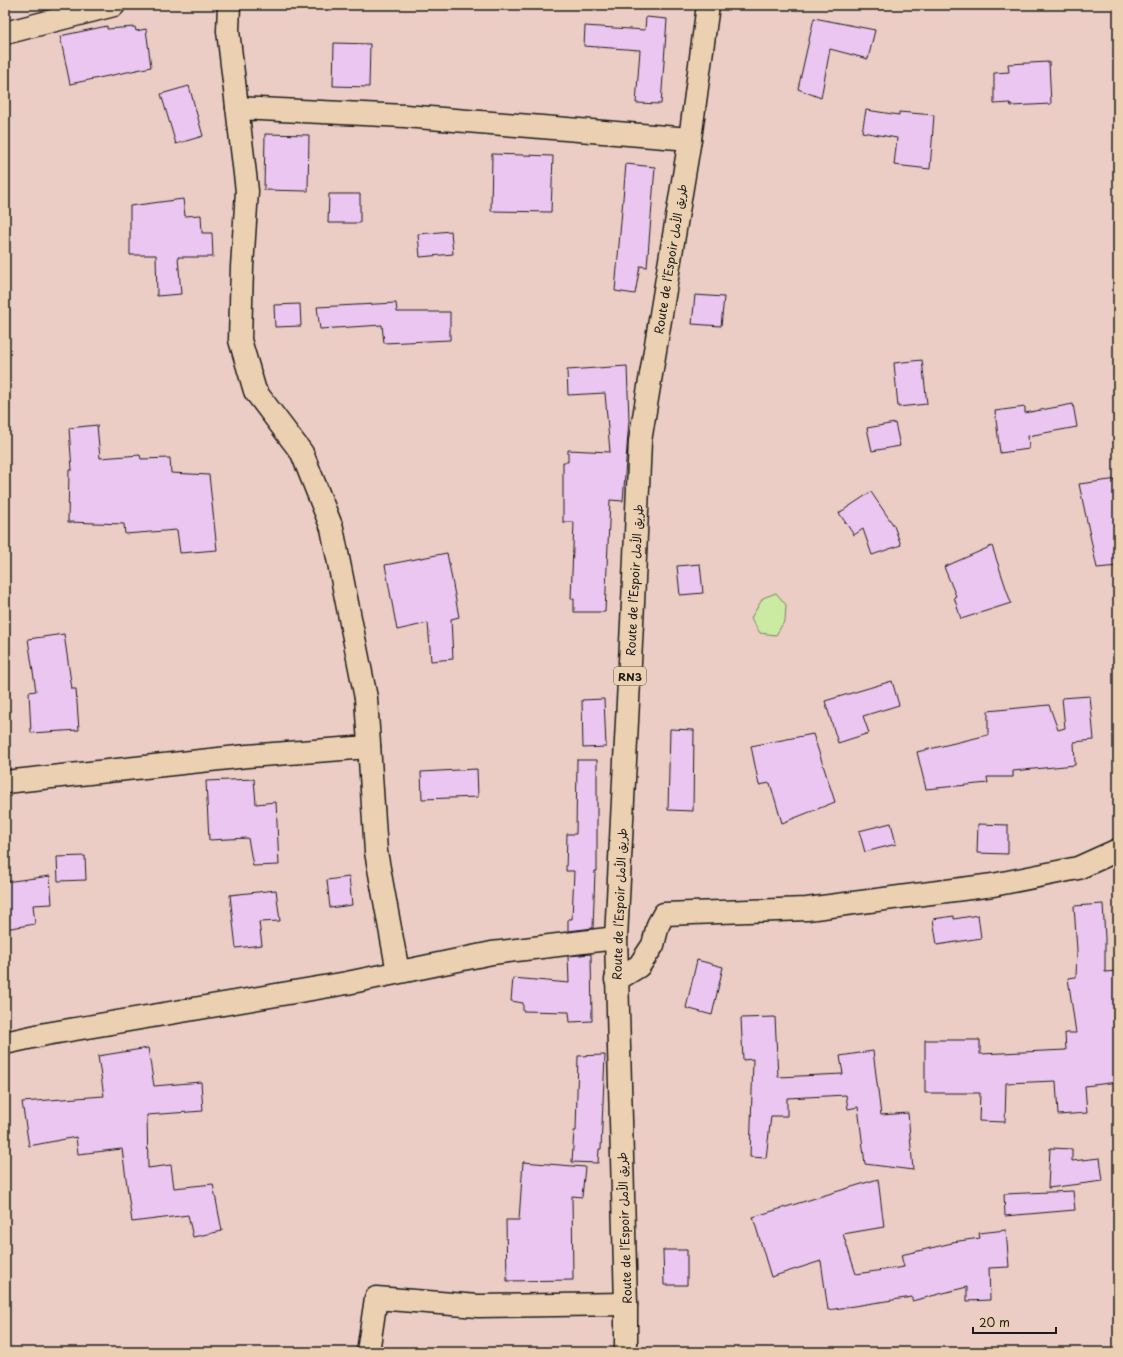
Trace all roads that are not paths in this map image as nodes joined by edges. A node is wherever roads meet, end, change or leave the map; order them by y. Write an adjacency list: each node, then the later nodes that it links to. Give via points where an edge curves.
1 (114, 5): 4 (main road)
2 (230, 5): 5 (main road, via 228,30)
3 (708, 5): 6 (main road, Route de l’Espoir طريق الأمل / RN3)
4 (5, 34)
5 (237, 108): 6 (main road, via 405,116); 7 (main road, via 247,191 240,340 255,391 302,453 332,528 366,698)
6 (690, 139): 10 (main road, Route de l’Espoir طريق الأمل / RN3, via 640,441)
7 (369, 747): 8 (main road, via 247,756); 11 (main road, via 376,852)
8 (5, 782)
9 (1118, 850): 12 (main road, via 1078,868 993,885 806,909 664,914 653,945 639,966)
10 (616, 938): 11 (main road, via 492,952); 12 (main road, Route de l’Espoir طريق الأمل / RN3)
11 (398, 972): 13 (main road)
12 (616, 980): 14 (main road, Route de l’Espoir طريق الأمل / RN3)
13 (5, 1043)
14 (626, 1304): 15 (main road, via 478,1306 376,1298); 16 (main road, Route de l’Espoir طريق الأمل / RN3)
15 (368, 1352)
16 (626, 1352)

